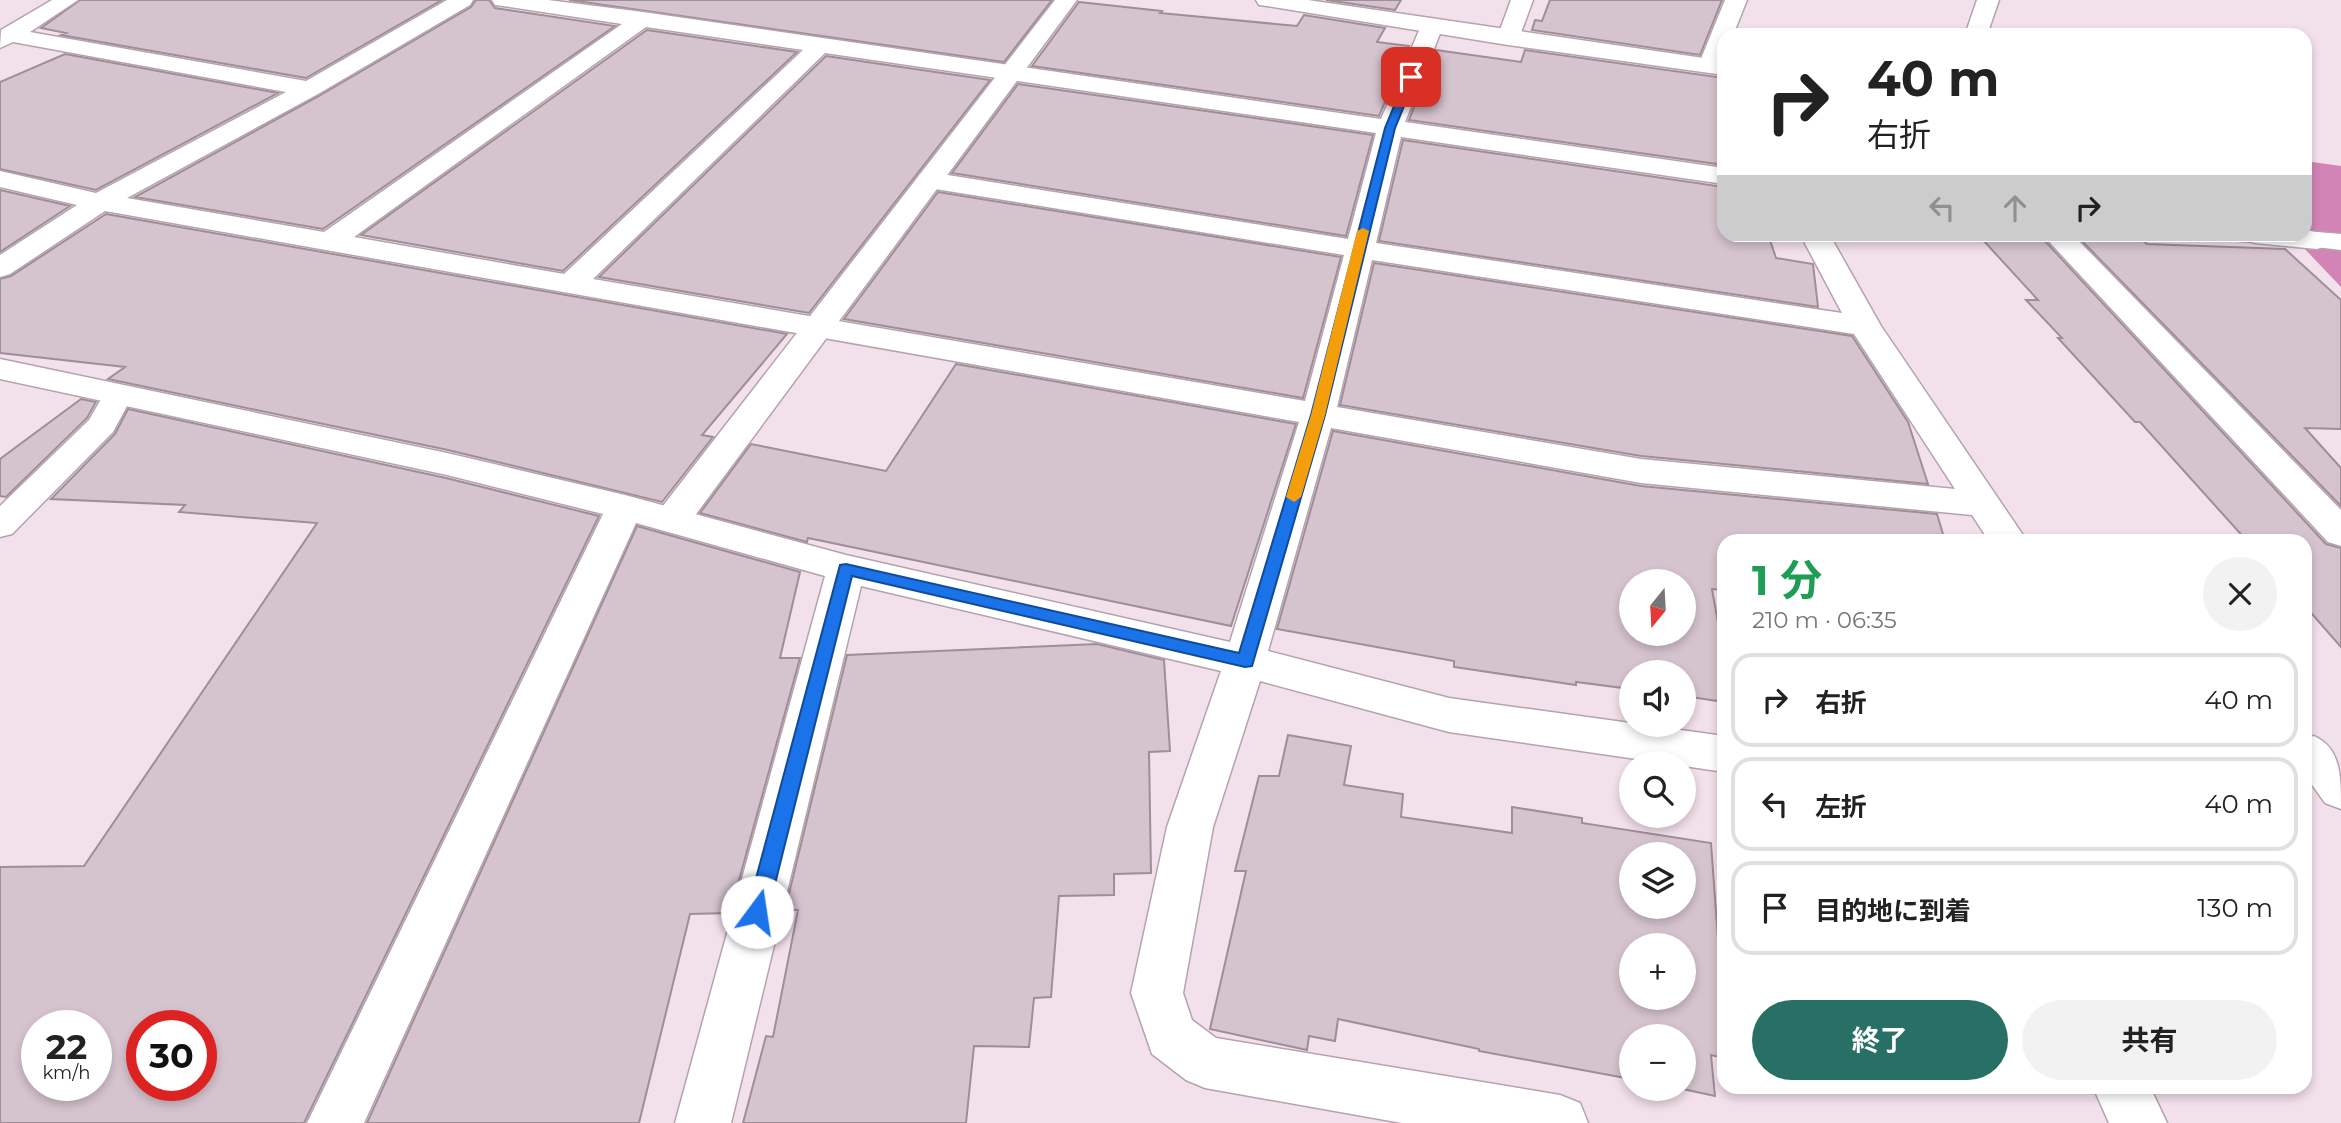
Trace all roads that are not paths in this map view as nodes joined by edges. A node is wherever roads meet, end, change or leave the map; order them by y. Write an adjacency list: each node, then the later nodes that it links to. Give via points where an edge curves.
1 (67, 0): 14 (street)
2 (462, 0): 19 (street)
3 (503, 0): 10 (street)
4 (1066, 0): 18 (street)
5 (1267, 0): 9 (street)
6 (1522, 0): 15 (street)
7 (1736, 0): 12 (street)
8 (1988, 0): 13 (street)
9 (1297, 2): 11 (street)
10 (643, 19): 16 (street); 25 (street)
11 (1432, 26): 15 (street); 20 (street)
12 (1728, 28)
13 (1978, 28)
14 (4, 38): 19 (street)
15 (1508, 38): 17 (street)
16 (820, 46): 18 (street); 30 (street)
17 (1717, 67)
18 (1010, 74): 20 (street); 23 (street)
19 (310, 89): 24 (street)
20 (1390, 128): 21 (street); 28 (street)
21 (1717, 175)
22 (0, 179): 24 (street)
23 (929, 180): 28 (street); 32 (street)
24 (100, 202): 25 (street); 29 (street)
25 (330, 241): 30 (street)
26 (1818, 242): 31 (street)
27 (2064, 242): 40 (street)
28 (1359, 249): 31 (street); 35 (street)
29 (0, 268)
30 (570, 284): 32 (street)
31 (1865, 326): 36 (street)
32 (818, 329): 35 (street); 38 (street)
33 (0, 369): 34 (street)
34 (118, 395): 37 (street, via 447,464); 39 (lane, via 102,425)
35 (1318, 415): 36 (street, via 1641,471); 43 (street)
36 (1983, 504): 41 (street)
37 (625, 507): 38 (street); 48 (street)
38 (672, 520): 42 (street)
39 (0, 526)
40 (2341, 533)
41 (2003, 534)
42 (846, 569): 43 (street); 49 (street)
43 (1245, 661): 44 (street, via 1449,715); 50 (street, via 1189,827 1157,993 1171,1036 1205,1062)
44 (1717, 753)
45 (2320, 754): 46 (street)
46 (2341, 790)
47 (2124, 1094): 51 (street)
48 (335, 1123)
49 (703, 1123)
50 (1560, 1123)
51 (2138, 1123)

